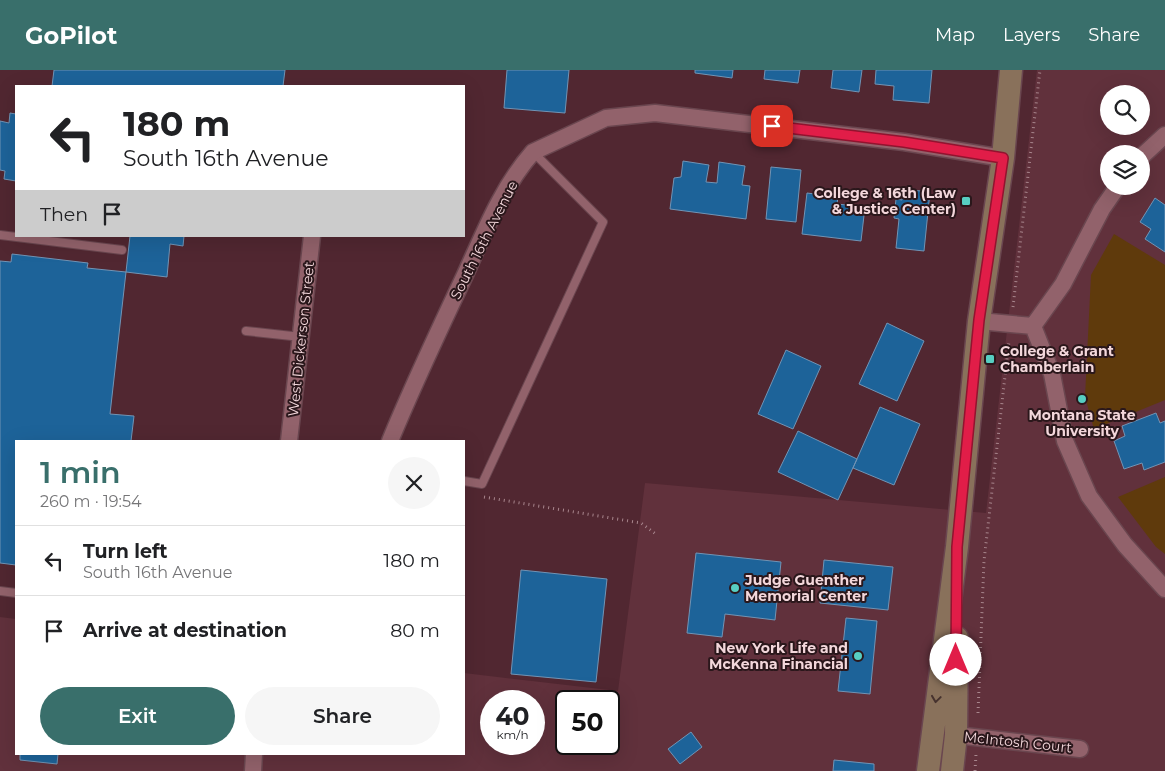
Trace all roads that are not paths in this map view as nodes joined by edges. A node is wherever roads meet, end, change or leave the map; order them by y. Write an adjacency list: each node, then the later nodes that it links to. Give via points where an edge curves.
1 (1011, 70): 5 (main road)
2 (1165, 135): 3 (street)
3 (1150, 149)
4 (532, 152): 5 (street, via 606,118 655,114 904,142); 17 (street, South 16th Avenue, via 498,205); 18 (lane, via 603,222 482,484)
5 (1003, 158): 12 (main road)
6 (1112, 195): 13 (street, via 1063,284)
7 (0, 235): 8 (lane)
8 (15, 237)
9 (16, 237): 11 (lane)
10 (312, 237): 15 (street, West Dickerson Street)
11 (122, 250)
12 (979, 320): 13 (street); 19 (main road)
13 (1033, 326): 20 (street, via 1052,374 1065,441 1089,496 1125,545)
14 (246, 331): 15 (lane)
15 (301, 337): 16 (street, West Dickerson Street)
16 (289, 440)
17 (390, 440)
18 (465, 481)
19 (957, 547): 23 (main road); 27 (main road, one-way to 27)
20 (1165, 589)
21 (0, 591): 22 (lane)
22 (15, 593)
23 (967, 736): 24 (street, McIntosh Court); 28 (main road)
24 (1080, 749)
25 (254, 755): 26 (street)
26 (253, 771)
27 (928, 771)
28 (952, 771)

